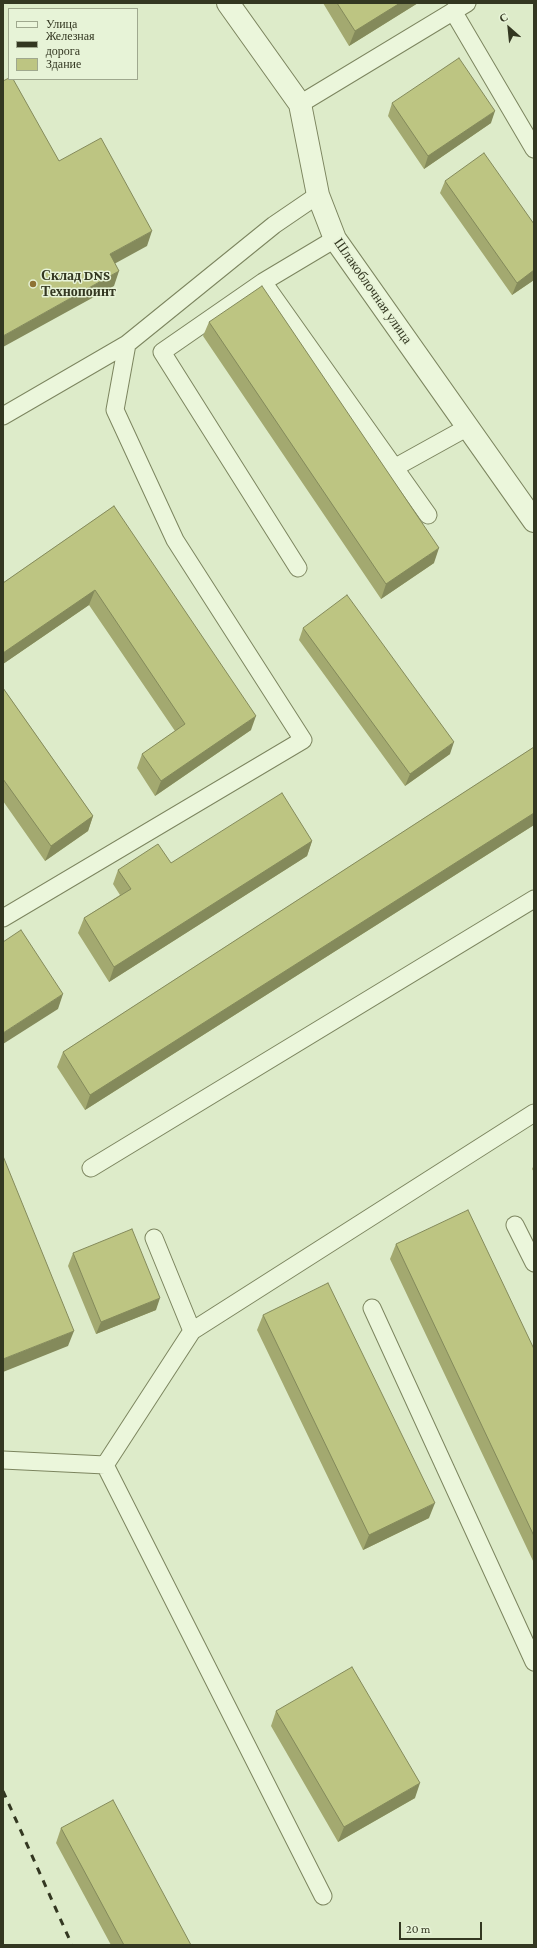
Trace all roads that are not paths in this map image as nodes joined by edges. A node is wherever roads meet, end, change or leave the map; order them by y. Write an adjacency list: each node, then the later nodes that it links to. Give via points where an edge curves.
1 (228, 3): 3 (street, Шлакоблочная улица)
2 (460, 7): 3 (lane); 4 (lane)
3 (300, 104): 5 (street, Шлакоблочная улица)
4 (534, 149)
5 (318, 195): 6 (street, Шлакоблочная улица); 8 (lane, via 274,225)
6 (335, 239): 7 (lane); 10 (street, Шлакоблочная улица)
7 (263, 282): 11 (lane); 14 (lane, via 162,352)
8 (127, 344): 9 (lane); 16 (lane, via 115,410 175,540 302,740)
9 (3, 416)
10 (468, 427): 11 (lane); 13 (street, Шлакоблочная улица)
11 (394, 468): 12 (lane)
12 (428, 515)
13 (534, 520)
14 (298, 568)
15 (534, 899): 18 (lane)
16 (3, 918)
17 (534, 1113): 23 (lane)
18 (91, 1168)
19 (515, 1225): 21 (lane)
20 (154, 1238): 23 (lane)
21 (534, 1263)
22 (372, 1308): 26 (lane)
23 (192, 1331): 25 (lane)
24 (3, 1460): 25 (lane)
25 (105, 1465): 28 (lane)
26 (530, 1643): 27 (lane)
27 (534, 1662)
28 (323, 1896)

